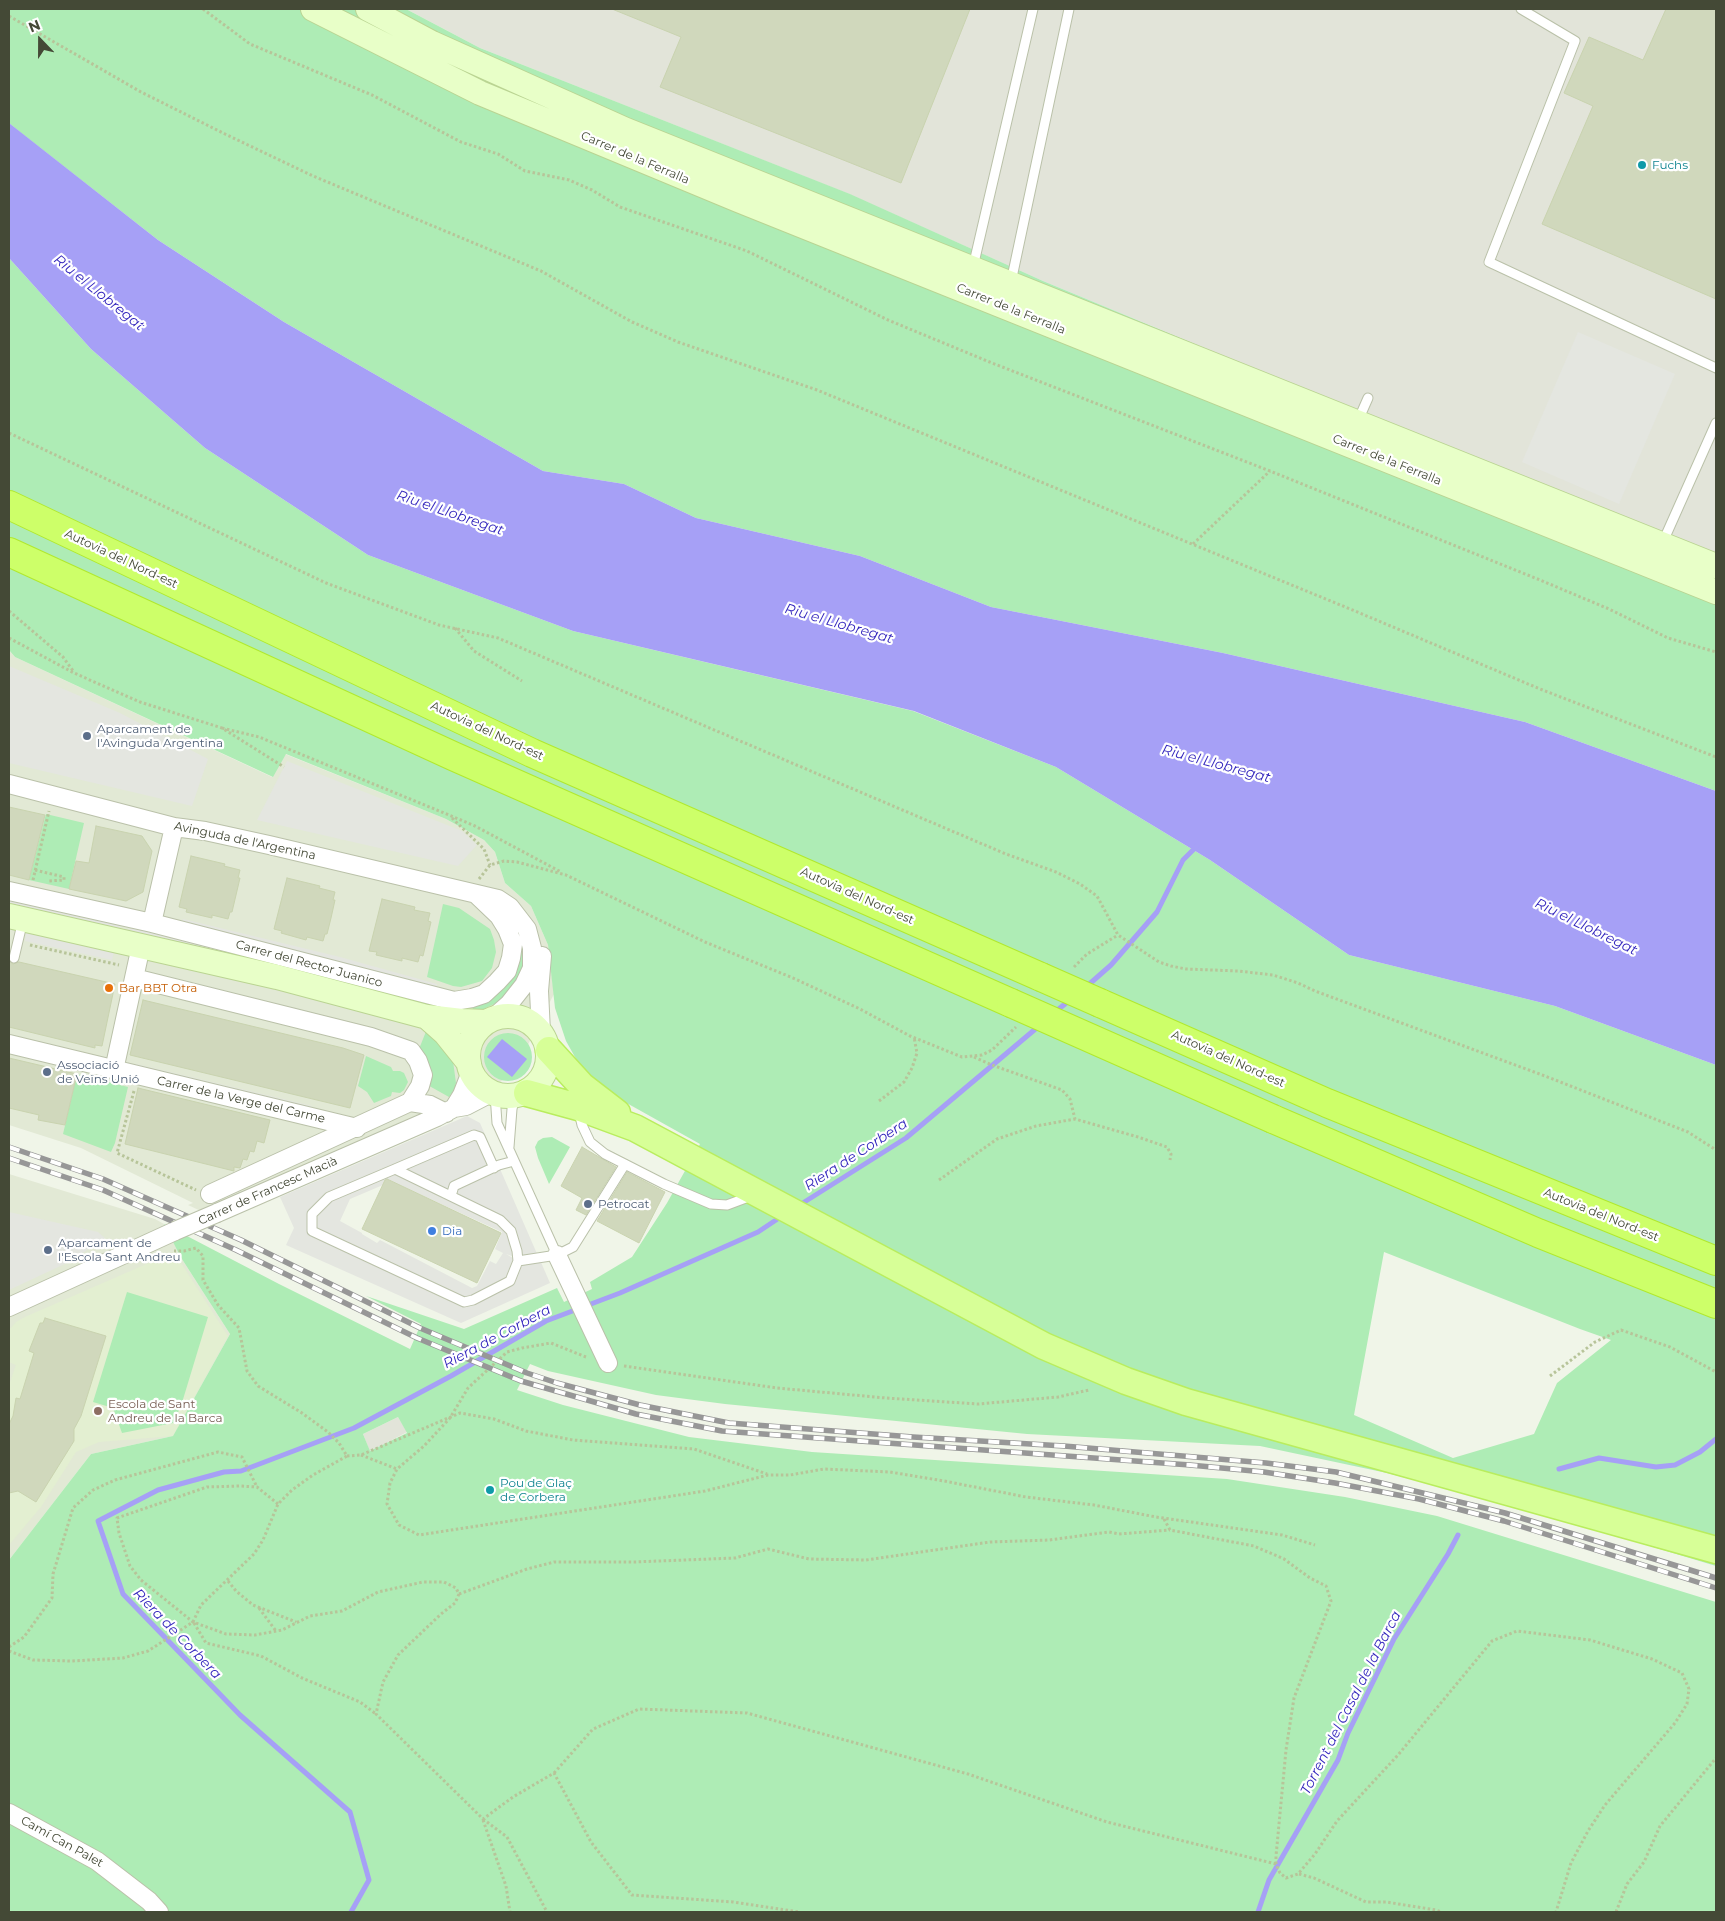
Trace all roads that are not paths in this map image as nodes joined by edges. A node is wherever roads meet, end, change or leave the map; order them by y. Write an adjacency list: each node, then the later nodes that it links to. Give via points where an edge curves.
1 (313, 9): 6 (street, Carrer de la Ferralla, via 480,93 738,200)
2 (368, 9): 6 (street, Carrer de la Ferralla, via 432,42 626,130)
3 (1033, 9): 6 (lane)
4 (1069, 9): 7 (lane)
5 (1521, 9): 8 (lane, via 1575,41 1489,262)
6 (968, 280): 7 (street, Carrer de la Ferralla)
7 (1007, 296): 11 (street, Carrer de la Ferralla)
8 (1716, 368)
9 (1368, 398): 11 (lane)
10 (1716, 423): 14 (lane)
11 (1353, 434): 14 (street, Carrer de la Ferralla)
12 (9, 506): 46 (highway, Autovia del Nord-est, bridge, via 532,753 1328,1103)
13 (9, 552): 51 (highway, bridge, via 453,756 1273,1119 1538,1233)
14 (1657, 555): 15 (street, Carrer de la Ferralla); 16 (street, Carrer de la Ferralla)
15 (1716, 566)
16 (1716, 592)
17 (9, 784): 18 (street, Avinguda de l'Argentina)
18 (174, 827): 20 (street, Avinguda de l'Argentina, via 260,843); 21 (street)
19 (9, 891): 21 (street, Carrer del Rector Juanico)
20 (480, 896): 21 (street, Carrer del Rector Juanico, via 507,929 513,944 511,958 507,971 484,994 454,1001); 27 (street, Avinguda de l'Argentina, via 498,899 520,918 532,948 532,968 524,985); 28 (street, Avinguda de l'Argentina, via 488,888 506,892 536,925 542,959 539,991)
21 (152, 923)
22 (17, 926): 23 (street, Carrer del Rector Juanico); 24 (lane)
23 (141, 946): 25 (street); 26 (street, Carrer del Rector Juanico, via 278,977)
24 (14, 958)
25 (134, 978): 31 (street); 33 (street, via 371,1037 411,1051 423,1075)
26 (427, 1017): 27 (street, Carrer del Rector Juanico); 30 (street, Carrer del Rector Juanico, via 445,1033)
27 (490, 1020): 28 (street, via 504,1016 522,1018); 30 (street, via 479,1027 471,1039 468,1047)
28 (545, 1041): 32 (street, via 547,1067 542,1078 534,1088); 37 (main road, via 582,1086)
29 (9, 1044): 31 (street, Carrer de la Verge del Carme)
30 (470, 1067): 32 (street, via 478,1084); 35 (street, via 462,1095)
31 (114, 1070): 36 (street, Carrer de la Verge del Carme)
32 (507, 1094): 34 (main road); 35 (street, Carrer de Francesc Macià); 38 (lane, via 512,1109); 38 (lane, via 498,1123)
33 (410, 1102): 35 (street); 36 (street, Carrer de Francesc Macià)
34 (578, 1107): 37 (main road); 40 (lane, via 590,1142)
35 (450, 1110): 52 (street, Carrer de Francesc Macià, bridge)
36 (357, 1128): 43 (street, Carrer de Francesc Macià)
37 (635, 1128): 45 (main road)
38 (509, 1147): 39 (lane)
39 (514, 1161): 42 (lane); 48 (lane)
40 (625, 1164): 45 (lane, via 711,1204 727,1205); 48 (lane, via 573,1247)
41 (395, 1168): 42 (lane, via 474,1135 480,1137); 44 (lane); 49 (lane, via 329,1197 312,1214 312,1231 464,1302 510,1281)
42 (494, 1168): 44 (lane, via 454,1186)
43 (210, 1194)
44 (450, 1196): 49 (lane, via 500,1220 511,1231)
45 (765, 1197): 54 (main road, via 1044,1346 1126,1381 1186,1402)
46 (1627, 1225): 47 (highway); 50 (highway, Autovia del Nord-est)
47 (1716, 1249)
48 (557, 1255): 49 (lane); 53 (street)
49 (518, 1261)
50 (1716, 1261)
51 (1716, 1304)
52 (9, 1307)
53 (608, 1363)
54 (1716, 1550)
55 (9, 1813): 56 (street, Camí Can Palet, via 97,1861)
56 (159, 1912)

